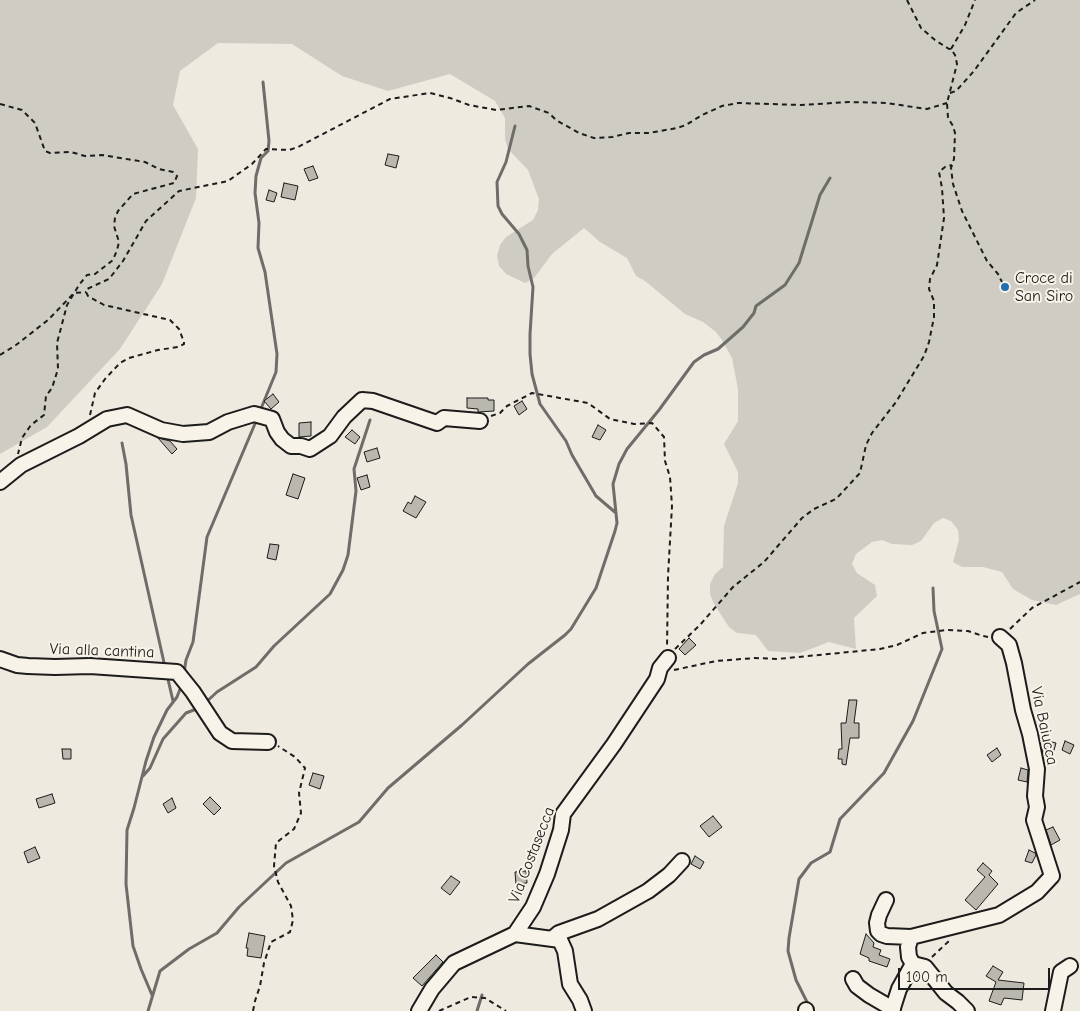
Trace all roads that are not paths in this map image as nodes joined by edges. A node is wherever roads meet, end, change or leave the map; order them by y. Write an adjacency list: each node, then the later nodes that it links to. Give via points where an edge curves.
1 (480, 421): 2 (street, via 444,418 437,423 362,400 330,436 310,449 291,446 276,432 272,419 254,414 209,432 183,434 161,430 127,415 107,419 21,465)
2 (5, 478)
3 (1000, 637): 10 (street, Via Baiucca, via 1009,646 1030,734 1037,768 1034,820 1052,876 1037,892 999,915)
4 (0, 659): 6 (street, Via alla cantina, via 28,666 177,672 220,733 232,741)
5 (664, 663): 9 (street, Via Costasecca, via 614,744 563,814 547,874 533,907)
6 (268, 742)
7 (682, 861): 11 (street, via 669,876 648,891 598,919)
8 (886, 900): 10 (street, Via Baiucca, via 877,923 878,931 887,936)
9 (514, 934): 11 (street); 16 (street, Via Costasecca, via 454,963)
10 (911, 937): 12 (street, via 909,957)
11 (553, 938): 17 (street, via 560,940 563,946 570,984)
12 (919, 965): 15 (street, via 899,989); 18 (street)
13 (1070, 966): 19 (street, via 1061,972)
14 (853, 979): 15 (street, via 857,986)
15 (893, 1010)
16 (419, 1011)
17 (584, 1011)
18 (967, 1011)
19 (1053, 1011)

